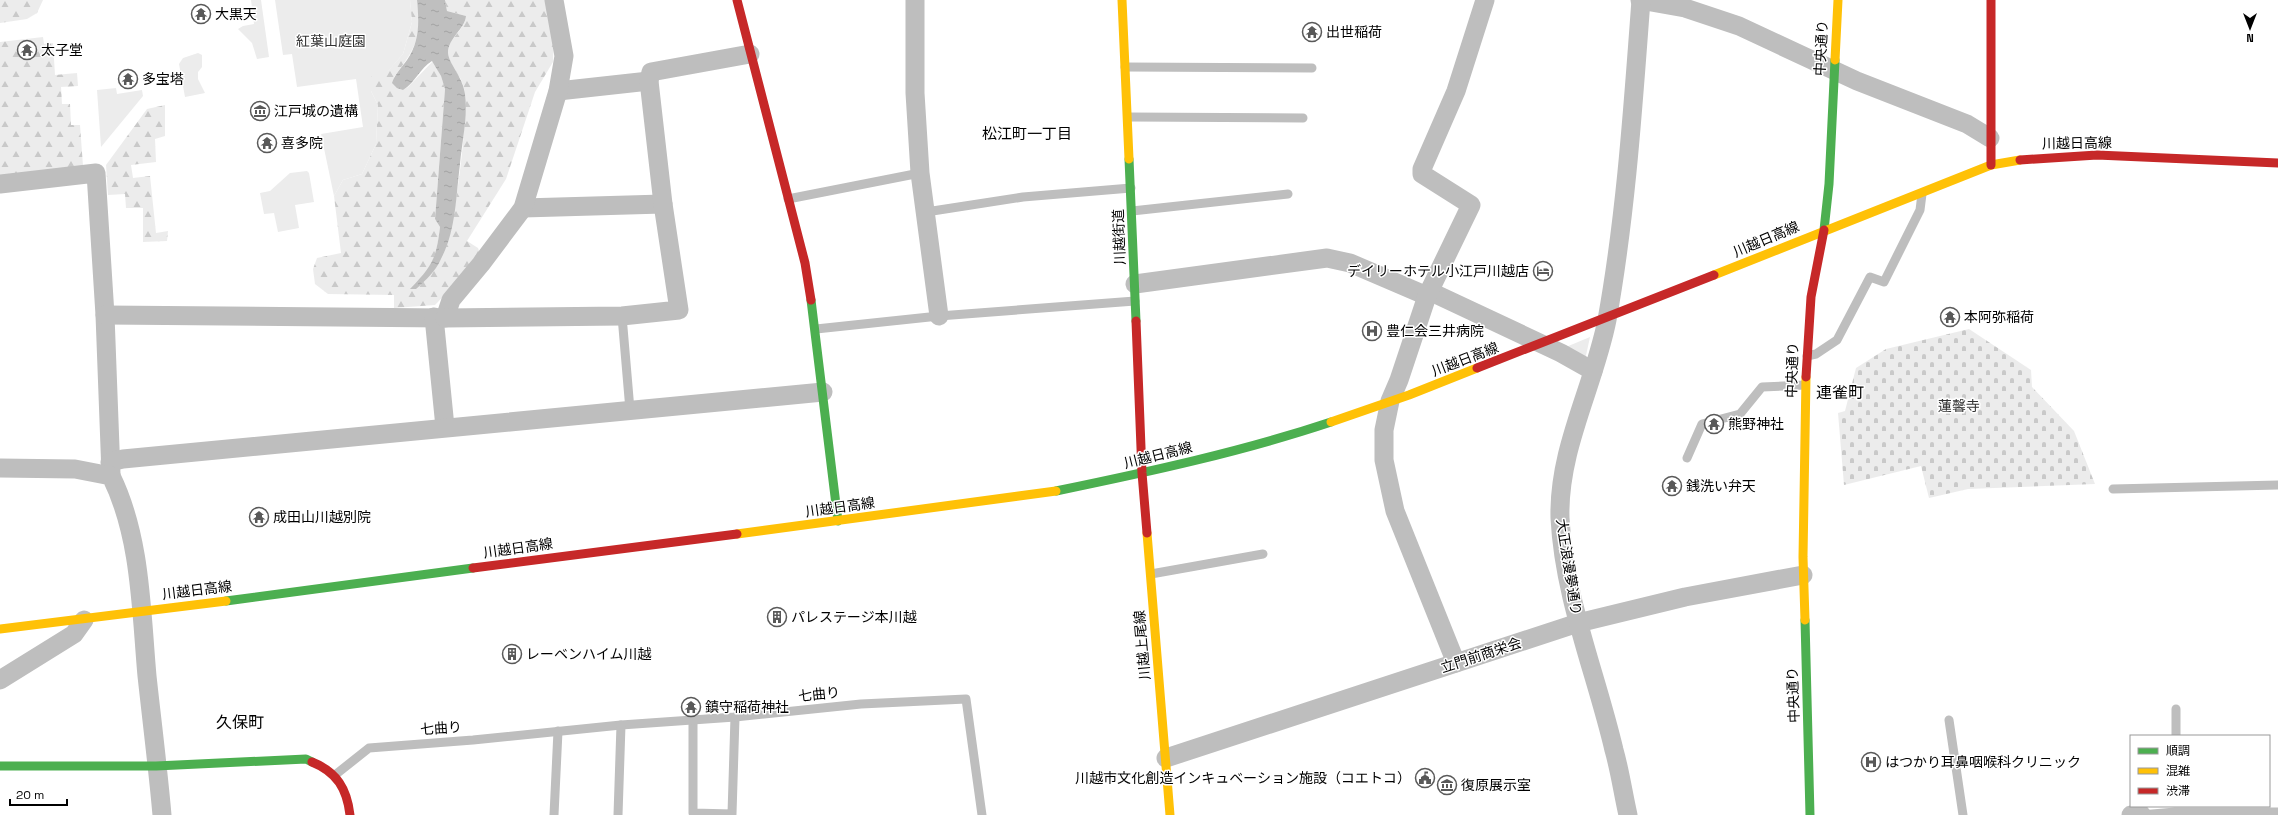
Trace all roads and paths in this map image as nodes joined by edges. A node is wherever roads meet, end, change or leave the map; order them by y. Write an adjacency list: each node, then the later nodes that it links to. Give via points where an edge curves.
1 (554, 0): 14 (street, via 564,56)
2 (737, 0): 9 (main road)
3 (915, 0): 20 (street, via 915,93)
4 (1122, 0): 10 (main road, 川越街道)
5 (1485, 0): 32 (street, via 1456,91 1422,169 1422,174 1471,204)
6 (1640, 0): 12 (street, via 1685,8 1739,26); 37 (street, 大正浪漫夢通り, via 1629,170)
7 (1838, 0): 12 (main road, 中央通り)
8 (1991, 0): 17 (main road)
9 (750, 54): 13 (street, via 651,72); 25 (main road)
10 (1125, 67): 11 (lane); 15 (main road, 川越街道)
11 (1312, 68)
12 (1834, 72): 17 (street, via 1967,124); 30 (main road, 中央通り, via 1829,184)
13 (649, 81): 14 (street); 26 (street)
14 (558, 91): 27 (street)
15 (1128, 117): 16 (lane); 22 (main road, 川越街道)
16 (1303, 118)
17 (1990, 138): 19 (main road)
18 (2278, 163): 19 (main road, 川越日高線, via 2072,155 2021,159)
19 (1991, 165): 23 (main road, 川越日高線)
20 (920, 173): 25 (lane); 29 (street)
21 (0, 184): 33 (street, via 96,173)
22 (1131, 188): 28 (main road, 川越街道); 29 (lane, via 1023,197)
23 (1922, 191): 30 (main road, 川越日高線); 40 (lane, via 1920,210 1884,282 1870,277 1837,340 1816,354)
24 (1288, 194): 28 (lane)
25 (788, 198): 38 (main road, via 805,263)
26 (663, 204): 27 (street); 34 (street, via 679,310)
27 (523, 208): 36 (street)
28 (1132, 211): 31 (main road, 川越街道)
29 (926, 212): 35 (street)
30 (1824, 230): 37 (main road, 川越日高線); 40 (main road, 中央通り, via 1811,297)
31 (1135, 293): 32 (street, via 1327,258 1350,263); 35 (lane); 50 (main road, 川越街道)
32 (1428, 294): 39 (street); 44 (street)
33 (105, 315): 36 (street); 49 (street)
34 (622, 316): 36 (street); 45 (lane)
35 (939, 316): 38 (lane)
36 (440, 318): 46 (street)
37 (1607, 319): 39 (main road, 川越日高線); 41 (street, 大正浪漫夢通り)
38 (816, 329): 43 (main road)
39 (1540, 344): 41 (street); 44 (main road, 川越日高線)
40 (1806, 357): 42 (main road, 中央通り)
41 (1593, 370): 59 (street, 大正浪漫夢通り, via 1574,433 1561,490 1563,539)
42 (1805, 385): 47 (lane, via 1762,387 1740,414 1702,424); 56 (main road, 中央通り)
43 (823, 392): 45 (street); 53 (main road)
44 (1390, 401): 50 (main road, 川越日高線, via 1283,438); 61 (street, via 1384,430 1384,460 1396,511)
45 (630, 410): 46 (street)
46 (445, 427): 49 (street, via 123,459)
47 (1687, 458)
48 (0, 468): 49 (street)
49 (110, 469): 57 (street, via 132,543)
50 (1142, 473): 53 (main road, 川越日高線, via 1050,492); 55 (main road, 川越上尾線)
51 (2278, 485): 52 (lane)
52 (2113, 489)
53 (838, 521): 57 (main road, 川越日高線)
54 (1264, 554): 55 (lane)
55 (1150, 574): 70 (main road, 川越上尾線)
56 (1803, 575): 59 (street, 立門前商栄会, via 1685,597); 83 (main road, 中央通り)
57 (142, 611): 58 (main road, 川越日高線); 72 (street)
58 (84, 620): 60 (main road, 川越日高線); 62 (street, via 74,634)
59 (1578, 623): 61 (street, 立門前商栄会); 82 (street, 大正浪漫夢通り, via 1614,749)
60 (0, 629)
61 (1456, 663): 70 (street, 立門前商栄会)
62 (0, 680)
63 (2176, 709): 69 (lane)
64 (735, 717): 65 (lane, 七曲り); 65 (lane, via 732,814 693,813); 80 (lane, 七曲り, via 861,704 966,699)
65 (693, 720): 67 (lane, 七曲り)
66 (1949, 720): 84 (lane)
67 (621, 725): 68 (lane, 七曲り); 79 (lane)
68 (558, 731): 73 (lane, 七曲り, via 369,748); 78 (lane)
69 (2176, 735)
70 (1166, 758): 81 (main road, 川越上尾線)
71 (0, 766): 72 (main road)
72 (156, 766): 73 (main road, via 306,760 322,765); 76 (street)
73 (335, 775): 77 (main road, via 348,796)
74 (2175, 809): 75 (lane); 85 (lane)
75 (2278, 812)
76 (162, 815)
77 (350, 815)
78 (554, 815)
79 (618, 815)
80 (982, 815)
81 (1170, 815)
82 (1628, 815)
83 (1810, 815)
84 (1962, 815)
85 (2137, 815)

